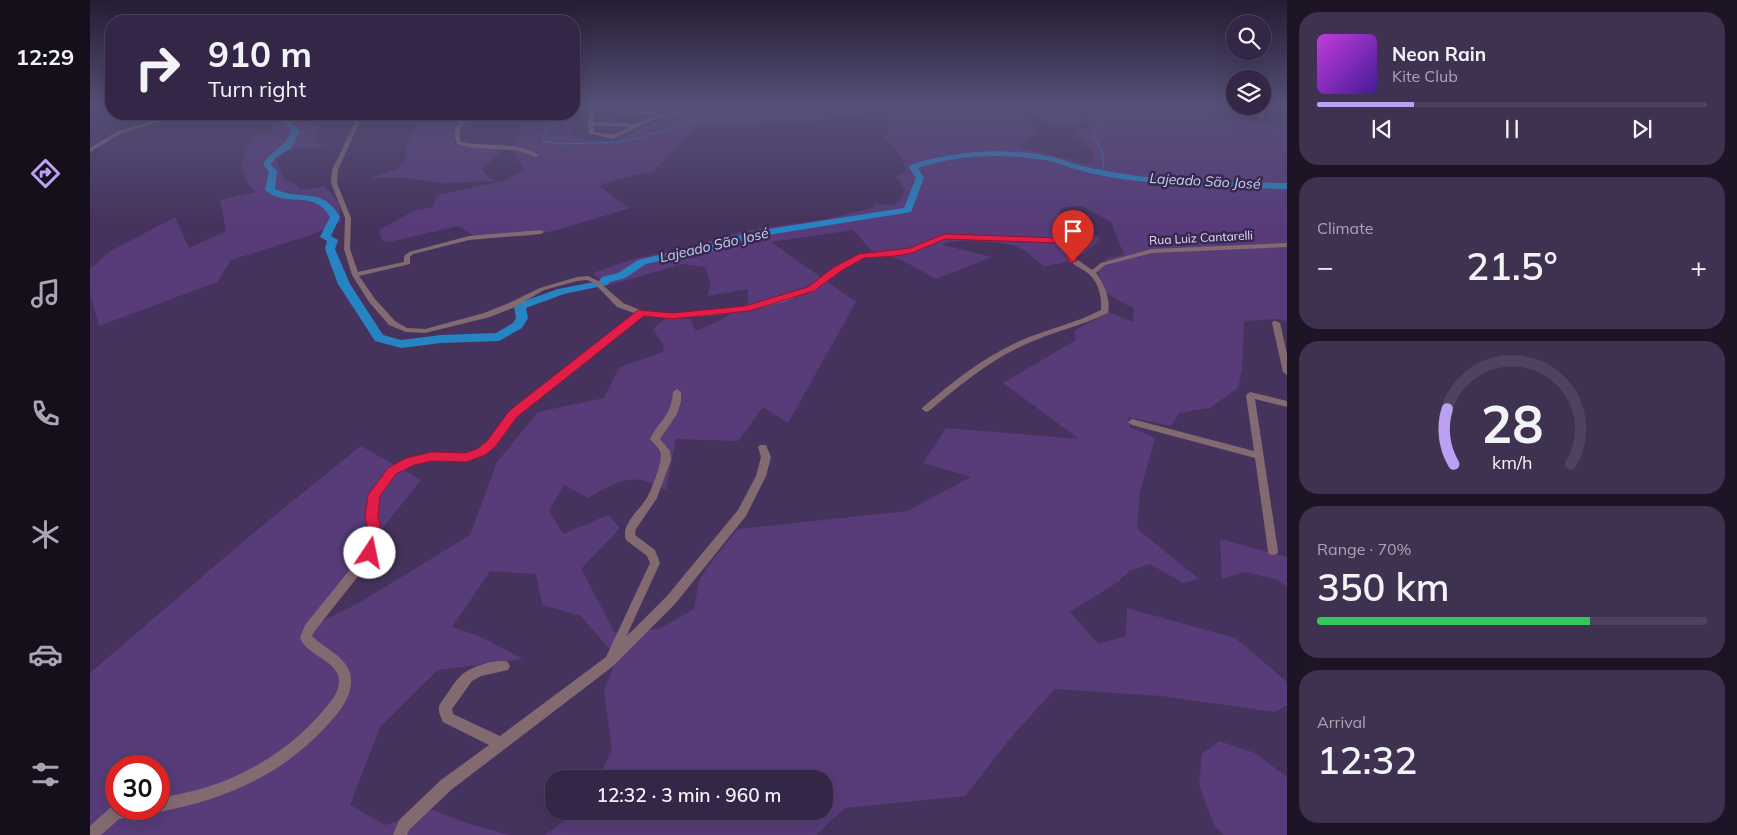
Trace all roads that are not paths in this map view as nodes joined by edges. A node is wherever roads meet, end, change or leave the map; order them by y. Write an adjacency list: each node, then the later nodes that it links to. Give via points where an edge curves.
1 (347, 144): 7 (street, via 335,170 334,183 348,218 347,249)
2 (464, 144): 3 (street, via 517,148)
3 (536, 156)
4 (541, 232): 7 (street, via 456,241 411,253 407,256 408,263)
5 (1287, 245): 6 (street, Rua Luiz Cantarelli, via 1152,251 1103,264)
6 (1092, 273): 8 (street, via 1073,261 1070,256 1073,246 1061,240 944,237 896,254 862,256 811,289 745,309 672,316); 13 (street, via 1106,302 1105,311 1022,343 981,365)
7 (355, 275): 8 (street, via 392,323 406,330 425,331 487,315 542,288 588,278 620,305)
8 (642, 312): 21 (street, via 513,414 481,452 466,457 432,456 410,461 392,471 374,495 372,516 376,535 370,553 308,629 306,638 340,664 345,681 339,702 308,738 266,769 223,789)
9 (1276, 323): 10 (street)
10 (1287, 372)
11 (677, 392): 18 (street, via 674,414 656,439 665,451 666,460 652,498 631,528 630,537 651,553 655,563)
12 (1287, 404): 16 (street, via 1250,395)
13 (926, 409)
14 (1132, 422): 16 (street)
15 (763, 447): 18 (street, via 766,457 761,476 742,513 671,600)
16 (1259, 456): 17 (street)
17 (1273, 550)
18 (608, 663): 20 (street)
19 (504, 666): 20 (street, via 478,670 466,677 445,708 447,718)
20 (502, 744): 24 (street, via 446,785 404,825)
21 (170, 802)
22 (107, 820): 23 (street)
23 (90, 835)
24 (400, 835)

